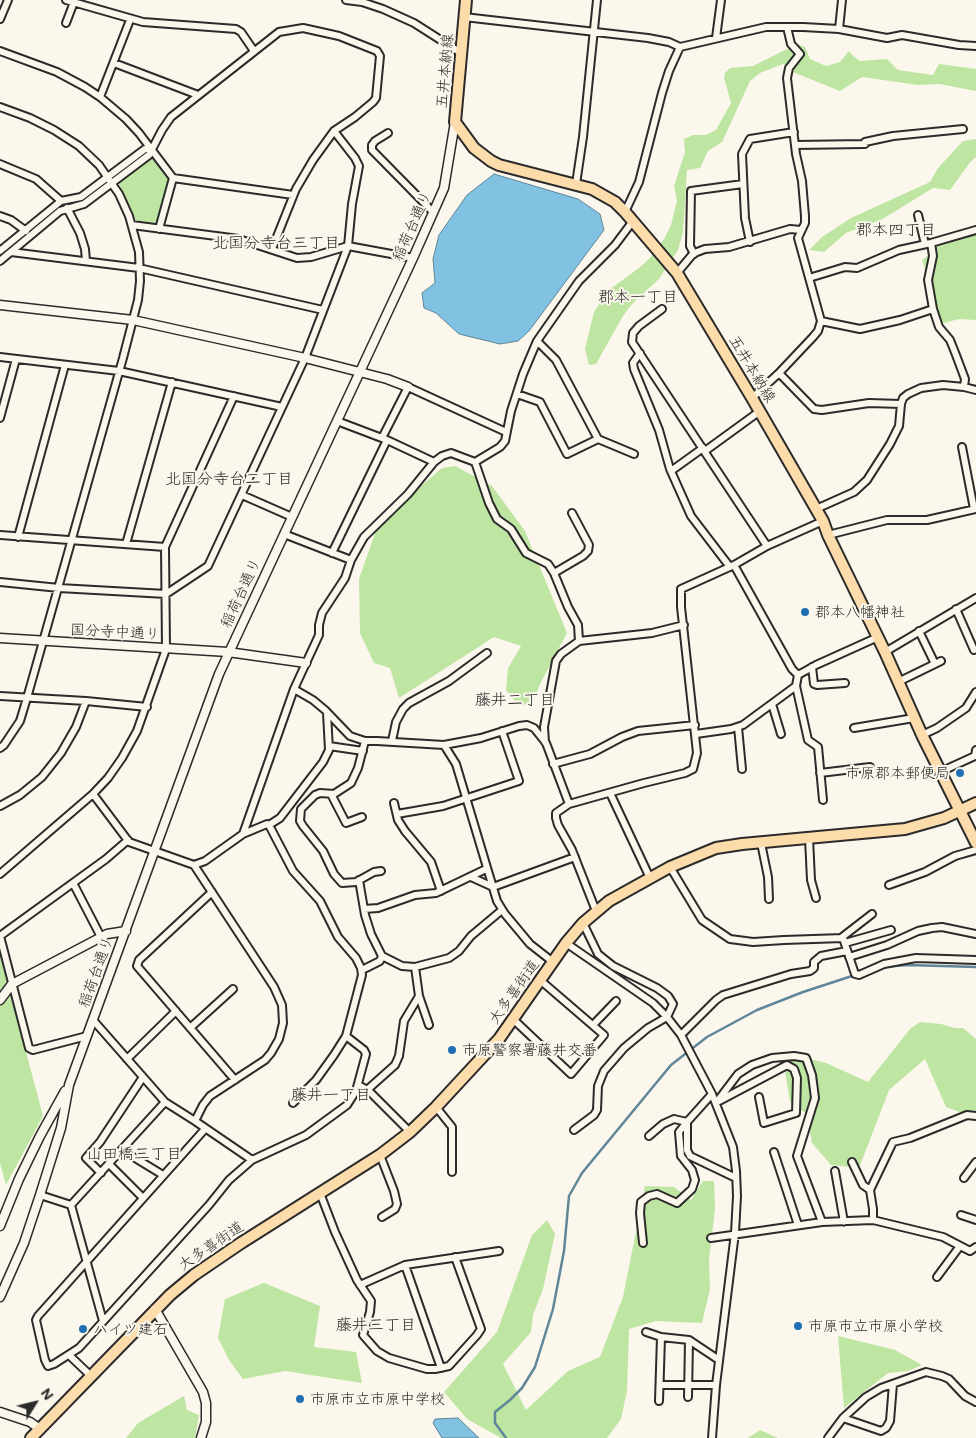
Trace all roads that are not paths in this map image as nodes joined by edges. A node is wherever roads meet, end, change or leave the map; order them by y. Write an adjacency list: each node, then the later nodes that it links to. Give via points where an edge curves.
1 (8, 0): 11 (street)
2 (66, 0): 8 (street)
3 (346, 0): 22 (street, via 383,9 414,23)
4 (466, 0): 10 (main road, 五井本納線)
5 (597, 0): 16 (street)
6 (721, 0): 17 (street)
7 (842, 0): 15 (street)
8 (74, 2): 9 (street); 13 (street)
9 (85, 2): 12 (street)
10 (464, 17): 16 (street); 22 (main road, 五井本納線)
11 (0, 19)
12 (130, 20): 21 (street, via 236,29); 23 (street)
13 (66, 23)
14 (787, 27): 15 (street); 17 (street, via 766,27); 30 (street, via 791,44 800,54 789,68 787,78)
15 (839, 29): 18 (street, via 887,38 902,36)
16 (593, 31): 19 (street, via 670,42); 38 (street)
17 (716, 38): 19 (street)
18 (976, 46)
19 (680, 47): 44 (street, via 662,93 639,182)
20 (0, 51): 25 (street, via 64,76)
21 (254, 51): 24 (street); 29 (street, via 279,32 304,28 339,36 377,51 380,56 376,98)
22 (461, 53): 27 (main road, 五井本納線)
23 (114, 63): 24 (street); 25 (street)
24 (198, 95): 33 (street, via 171,117)
25 (100, 97): 33 (street, via 126,119)
26 (0, 108): 35 (street, via 42,123 65,136 90,156)
27 (456, 122): 38 (main road, 五井本納線, via 474,148 499,165); 43 (street, 稲荷台通り, via 444,188)
28 (963, 130): 32 (street, via 893,136 865,143)
29 (334, 132): 40 (street); 56 (street, via 359,166)
30 (794, 132): 32 (street); 39 (street, via 750,139 742,154)
31 (388, 133): 43 (street, via 372,145 372,150)
32 (795, 145): 51 (street, via 806,216)
33 (152, 149): 35 (street, via 145,149); 36 (street); 37 (street, via 149,155)
34 (0, 164): 41 (street, via 36,179)
35 (108, 177): 37 (street); 41 (street, via 81,197)
36 (173, 178): 40 (street); 49 (street)
37 (112, 183): 42 (street, via 84,204); 48 (street)
38 (576, 184): 44 (main road, 五井本納線, via 604,195)
39 (743, 184): 54 (street); 60 (street, via 691,192 690,246)
40 (293, 195): 57 (street)
41 (61, 201): 50 (street)
42 (67, 208): 53 (street); 63 (street, via 80,233)
43 (433, 212): 61 (street, 稲荷台通り)
44 (625, 212): 47 (main road, 五井本納線)
45 (918, 215): 55 (street)
46 (0, 216): 50 (street)
47 (633, 221): 65 (main road, 五井本納線); 73 (street, via 615,245 579,281)
48 (132, 225): 49 (street); 64 (street, via 139,252)
49 (159, 229): 57 (street, via 239,239)
50 (25, 230): 53 (street); 58 (street)
51 (801, 230): 54 (street, via 790,229); 66 (street, via 799,247)
52 (976, 230): 55 (street)
53 (31, 236): 59 (street)
54 (750, 242): 60 (street, via 729,248 705,249)
55 (928, 244): 66 (street, via 899,250 857,268 845,267); 69 (street, via 932,256 928,280)
56 (348, 246): 57 (street, via 297,258); 61 (street); 70 (street)
57 (272, 249)
58 (0, 251)
59 (11, 252): 62 (street); 63 (street)
60 (694, 254): 65 (street)
61 (413, 258): 80 (street, 稲荷台通り)
62 (0, 261)
63 (86, 261): 64 (street)
64 (139, 268): 70 (street); 71 (street, via 139,290)
65 (677, 273): 88 (main road, 五井本納線)
66 (809, 278): 72 (street)
67 (0, 305): 71 (street)
68 (662, 309): 74 (street, via 633,333 632,342)
69 (933, 309): 72 (street, via 860,329); 83 (street, via 939,326 950,340 965,380)
70 (323, 310): 76 (street)
71 (133, 320): 76 (street); 79 (street)
72 (821, 321): 81 (street, via 818,331)
73 (537, 341): 86 (street); 96 (street, via 556,360)
74 (640, 353): 99 (street); 103 (street, via 633,363 634,369 659,430)
75 (0, 357): 77 (street)
76 (305, 358): 80 (street); 91 (street)
77 (16, 359): 78 (street); 89 (street)
78 (65, 364): 79 (street); 113 (street)
79 (119, 371): 82 (street); 114 (street)
80 (360, 372): 84 (street); 94 (street, 稲荷台通り)
81 (779, 373): 88 (street); 90 (street, via 814,409 869,403)
82 (172, 382): 87 (street); 115 (street)
83 (964, 386): 85 (street); 90 (street, via 921,388 903,398)
84 (408, 387): 95 (street); 97 (street)
85 (976, 390)
86 (517, 394): 95 (street); 96 (street, via 540,402 567,454)
87 (234, 396): 91 (street); 117 (street)
88 (752, 398): 92 (main road, 五井本納線)
89 (2, 403): 93 (street)
90 (901, 404): 105 (street, via 899,426 867,480 854,492)
91 (282, 407): 104 (street)
92 (760, 411): 99 (street); 105 (main road, 五井本納線)
93 (0, 418)
94 (337, 421): 97 (street); 108 (street, 稲荷台通り)
95 (506, 432): 102 (street, via 500,447)
96 (598, 438): 100 (street)
97 (384, 439): 101 (street); 118 (street)
98 (962, 447): 106 (street)
99 (704, 450): 103 (street); 116 (street)
100 (634, 454)
101 (434, 462): 102 (street, via 450,453); 119 (street, via 408,494 364,537)
102 (475, 462): 121 (street, via 497,519 511,529 526,553 548,564)
103 (671, 471): 120 (street, via 692,516)
104 (242, 495): 108 (street); 124 (street, via 208,566)
105 (816, 509): 109 (main road, 五井本納線)
106 (975, 509): 112 (street, via 927,520 887,520)
107 (572, 513): 121 (street, via 589,545 588,551)
108 (292, 517): 110 (street, 稲荷台通り)
109 (823, 521): 112 (main road, 五井本納線); 116 (street)
110 (284, 534): 118 (street); 135 (street, 稲荷台通り)
111 (0, 535): 113 (street)
112 (828, 535): 129 (main road, 五井本納線)
113 (18, 536): 114 (street)
114 (72, 540): 115 (street); 123 (street)
115 (126, 544): 117 (street)
116 (767, 546): 120 (street)
117 (165, 547): 124 (street)
118 (332, 553): 119 (street)
119 (350, 560): 138 (street, via 345,578 322,613 318,634)
120 (732, 566): 127 (street, via 681,589); 140 (street)
121 (554, 573): 132 (street, via 578,626)
122 (0, 582): 123 (street)
123 (59, 588): 124 (street); 131 (street)
124 (166, 594): 133 (street)
125 (976, 598): 126 (street)
126 (956, 609): 128 (street); 134 (street)
127 (684, 625): 132 (street, via 652,634); 153 (street)
128 (918, 631): 136 (street); 141 (street, via 938,663)
129 (878, 636): 136 (main road, 五井本納線); 139 (street)
130 (0, 638): 131 (street, 国分寺中通り)
131 (44, 641): 133 (street, 国分寺中通り); 147 (street)
132 (579, 641): 162 (street, via 556,661 544,727)
133 (166, 649): 135 (street, 国分寺中通り); 150 (street)
134 (974, 650)
135 (228, 652): 138 (street, 国分寺中通り); 191 (street, 稲荷台通り)
136 (885, 652): 141 (main road, 五井本納線)
137 (487, 653): 161 (street, via 449,681 403,708)
138 (306, 663): 144 (street)
139 (812, 667): 140 (street); 142 (street, via 814,684)
140 (798, 675): 143 (street)
141 (898, 682): 152 (main road, 五井本納線)
142 (845, 683)
143 (796, 686): 149 (street); 172 (street, via 808,740 818,747)
144 (294, 689): 151 (street); 186 (street)
145 (976, 692): 159 (street, via 966,708)
146 (0, 696): 147 (street)
147 (27, 698): 148 (street); 165 (street, via 20,721)
148 (86, 701): 150 (street); 181 (street, via 76,727 42,777)
149 (772, 704): 154 (street); 158 (street)
150 (147, 707): 174 (street, via 122,758)
151 (327, 713): 160 (street, via 350,736); 164 (street)
152 (914, 718): 155 (street); 159 (main road, 五井本納線)
153 (695, 725): 157 (street); 168 (street, via 638,731 590,754)
154 (738, 727): 157 (street); 170 (street)
155 (854, 728)
156 (502, 731): 162 (street, via 527,726 537,731); 163 (street); 176 (street, via 519,781)
157 (696, 734): 173 (street, via 697,753 692,769)
158 (781, 734)
159 (922, 735): 171 (main road, 五井本納線)
160 (365, 741): 161 (street); 167 (street)
161 (392, 742): 163 (street)
162 (546, 743): 168 (street)
163 (444, 745): 176 (street, via 456,764)
164 (329, 746): 167 (street); 185 (street, via 323,762 280,818)
165 (0, 748)
166 (976, 750): 171 (street, via 975,756)
167 (363, 751): 175 (street, via 351,783)
168 (553, 764): 180 (street)
169 (870, 767): 172 (street)
170 (742, 769)
171 (940, 772): 182 (main road, 五井本納線)
172 (820, 773): 177 (street)
173 (610, 793): 180 (street); 199 (street)
174 (93, 794): 188 (street); 197 (street)
175 (331, 794): 184 (street, via 346,824); 200 (street, via 315,795 301,809 300,821 323,851 338,880 342,883)
176 (466, 799): 183 (street); 195 (street)
177 (823, 800)
178 (394, 803): 183 (street)
179 (976, 803): 182 (main road, 大多喜街道)
180 (569, 804): 192 (street, via 556,813 556,818)
181 (0, 806)
182 (960, 812): 187 (main road, 大多喜街道, via 905,829); 190 (main road, 五井本納線)
183 (397, 814): 204 (street, via 405,831 431,862)
184 (362, 817)
185 (269, 825): 186 (street); 224 (street, via 293,871 320,901 338,937)
186 (243, 834): 193 (street)
187 (809, 838): 189 (main road, 大多喜街道); 206 (street, via 811,880)
188 (128, 840): 191 (street); 201 (street)
189 (761, 843): 194 (main road, 大多喜街道, via 716,848); 207 (street)
190 (976, 843): 202 (street, via 925,872)
191 (155, 852): 193 (street); 214 (street, 稲荷台通り)
192 (574, 857): 203 (street); 210 (street)
193 (194, 866): 205 (street)
194 (670, 867): 199 (main road, 大多喜街道); 217 (street, via 702,920 730,939 753,942)
195 (486, 869): 198 (street); 203 (street)
196 (381, 871): 200 (street)
197 (0, 874)
198 (471, 876): 203 (street); 204 (street)
199 (650, 878): 210 (main road, 大多喜街道)
200 (359, 880): 208 (street)
201 (73, 883): 216 (street); 226 (street, via 0,936)
202 (890, 885)
203 (493, 886): 209 (street)
204 (441, 890): 208 (street)
205 (212, 892): 231 (street, via 139,960 137,966); 243 (street, via 274,987 282,1005 283,1023 271,1053 266,1060)
206 (816, 898)
207 (769, 899)
208 (364, 909): 220 (street)
209 (502, 910): 222 (street, via 530,944); 223 (street, via 471,936 459,952)
210 (596, 910): 212 (main road, 大多喜街道)
211 (872, 914): 217 (street)
212 (583, 923): 218 (main road, 大多喜街道); 232 (street, via 598,954 613,966 668,996 673,1004)
213 (891, 930): 217 (street)
214 (126, 931): 216 (street); 233 (street, 稲荷台通り)
215 (976, 934): 219 (street, via 932,928 887,945)
216 (101, 937): 226 (street)
217 (843, 941): 219 (street)
218 (566, 943): 222 (main road, 大多喜街道); 232 (street, via 653,1003)
219 (848, 954): 221 (street, via 855,974 859,975 884,964 916,958); 238 (street, via 820,956 810,971 723,995)
220 (382, 956): 223 (street, via 402,966); 224 (street, via 380,961)
221 (976, 960)
222 (553, 962): 225 (main road, 大多喜街道)
223 (415, 967): 228 (street)
224 (362, 970): 240 (street)
225 (540, 980): 234 (main road, 大多喜街道); 235 (street)
226 (12, 984): 229 (street); 239 (street, via 29,1048 33,1050)
227 (233, 989): 237 (street)
228 (419, 996): 236 (street); 246 (street, via 404,1021 395,1064)
229 (0, 1000)
230 (616, 1001): 235 (street)
231 (176, 1011): 237 (street); 241 (street)
232 (667, 1017): 238 (street); 257 (street, via 624,1048 604,1071 598,1086 597,1110)
233 (93, 1020): 239 (street, 稲荷台通り); 241 (street)
234 (514, 1020): 235 (street, via 571,1074 604,1035); 252 (main road, 大多喜街道)
235 (593, 1025)
236 (429, 1026)
237 (190, 1028): 243 (street)
238 (681, 1035): 247 (street)
239 (87, 1036): 244 (street, 稲荷台通り)
240 (346, 1036): 245 (street, via 366,1054); 251 (street, via 316,1080)
241 (127, 1059): 242 (street)
242 (143, 1077): 249 (street); 269 (street, via 86,1158)
243 (235, 1080): 254 (street, via 210,1096)
244 (69, 1084): 275 (street, 稲荷台通り, via 61,1128); 285 (street, 稲荷台通り, via 19,1179)
245 (358, 1085): 246 (street); 263 (street, via 347,1105 306,1135)
246 (367, 1090): 258 (street)
247 (712, 1094): 250 (street); 255 (street)
248 (759, 1096): 250 (street, via 764,1123 796,1112 797,1078 794,1069 787,1065)
249 (165, 1102): 254 (street); 260 (street)
250 (716, 1102): 271 (street, via 733,1147); 282 (street, via 738,1074 752,1065 772,1058 806,1058 815,1098 797,1156)
251 (293, 1104)
252 (436, 1107): 258 (main road, 大多喜街道); 267 (street, via 452,1127)
253 (976, 1116): 273 (street, via 966,1115 893,1142)
254 (195, 1121): 256 (street)
255 (688, 1122): 259 (street, via 674,1119); 271 (street, via 687,1150 690,1156); 288 (street, via 679,1132 681,1156 695,1180 692,1189 677,1203 657,1194 641,1202)
256 (205, 1129): 263 (street); 270 (street)
257 (574, 1130)
258 (410, 1132): 262 (main road, 大多喜街道)
259 (649, 1136)
260 (122, 1150): 266 (street); 270 (street)
261 (774, 1152): 284 (street)
262 (380, 1155): 274 (main road, 大多喜街道); 279 (street, via 397,1204 396,1209)
263 (252, 1160): 299 (street, via 228,1180 209,1206)
264 (852, 1162): 273 (street)
265 (976, 1162): 272 (street)
266 (109, 1164): 269 (street); 276 (street)
267 (452, 1172)
268 (835, 1172): 283 (street)
269 (101, 1173): 277 (street)
270 (163, 1176): 276 (street)
271 (736, 1178): 286 (street)
272 (964, 1178)
273 (870, 1190): 280 (street)
274 (320, 1193): 296 (street); 298 (main road, 大多喜街道, via 194,1276)
275 (40, 1195): 277 (street); 297 (street, 稲荷台通り)
276 (143, 1198): 293 (street)
277 (71, 1205): 293 (street)
278 (961, 1215): 281 (street)
279 (382, 1217)
280 (873, 1220): 283 (street); 289 (street, via 943,1237)
281 (976, 1220)
282 (822, 1222): 283 (street); 284 (street)
283 (844, 1222)
284 (798, 1225): 286 (street)
285 (0, 1226)
286 (735, 1233): 287 (street); 304 (street)
287 (712, 1238)
288 (643, 1242)
289 (960, 1246): 290 (street, via 970,1251); 295 (street)
290 (976, 1247)
291 (499, 1251): 292 (street)
292 (455, 1257): 294 (street); 305 (street, via 481,1329 454,1362)
293 (86, 1260): 299 (street); 303 (street, via 36,1320 48,1366)
294 (405, 1266): 296 (street); 305 (street)
295 (937, 1277)
296 (360, 1285): 305 (street, via 371,1301 363,1336 377,1351 388,1358 427,1369)
297 (0, 1297)
298 (155, 1309): 306 (main road, 大多喜街道); 318 (street, via 203,1392 206,1422)
299 (103, 1321): 303 (street)
300 (646, 1332): 301 (street)
301 (661, 1337): 302 (street); 309 (street)
302 (689, 1340): 304 (street); 307 (street)
303 (69, 1355): 306 (street)
304 (719, 1360): 310 (street)
305 (441, 1368)
306 (90, 1376): 316 (main road, 大多喜街道)
307 (688, 1384): 309 (street); 310 (street); 311 (street)
308 (893, 1384): 313 (street, via 926,1372 934,1373 949,1379 965,1396); 315 (street, via 866,1396); 315 (street, via 890,1421 886,1428 881,1431)
309 (660, 1385): 312 (street)
310 (716, 1385): 319 (street)
311 (688, 1397)
312 (659, 1402)
313 (976, 1402)
314 (0, 1412): 316 (street, via 22,1418)
315 (844, 1418): 320 (street)
316 (40, 1429): 317 (main road, 大多喜街道)
317 (31, 1438)
318 (201, 1438)
319 (712, 1438)
320 (828, 1438)

